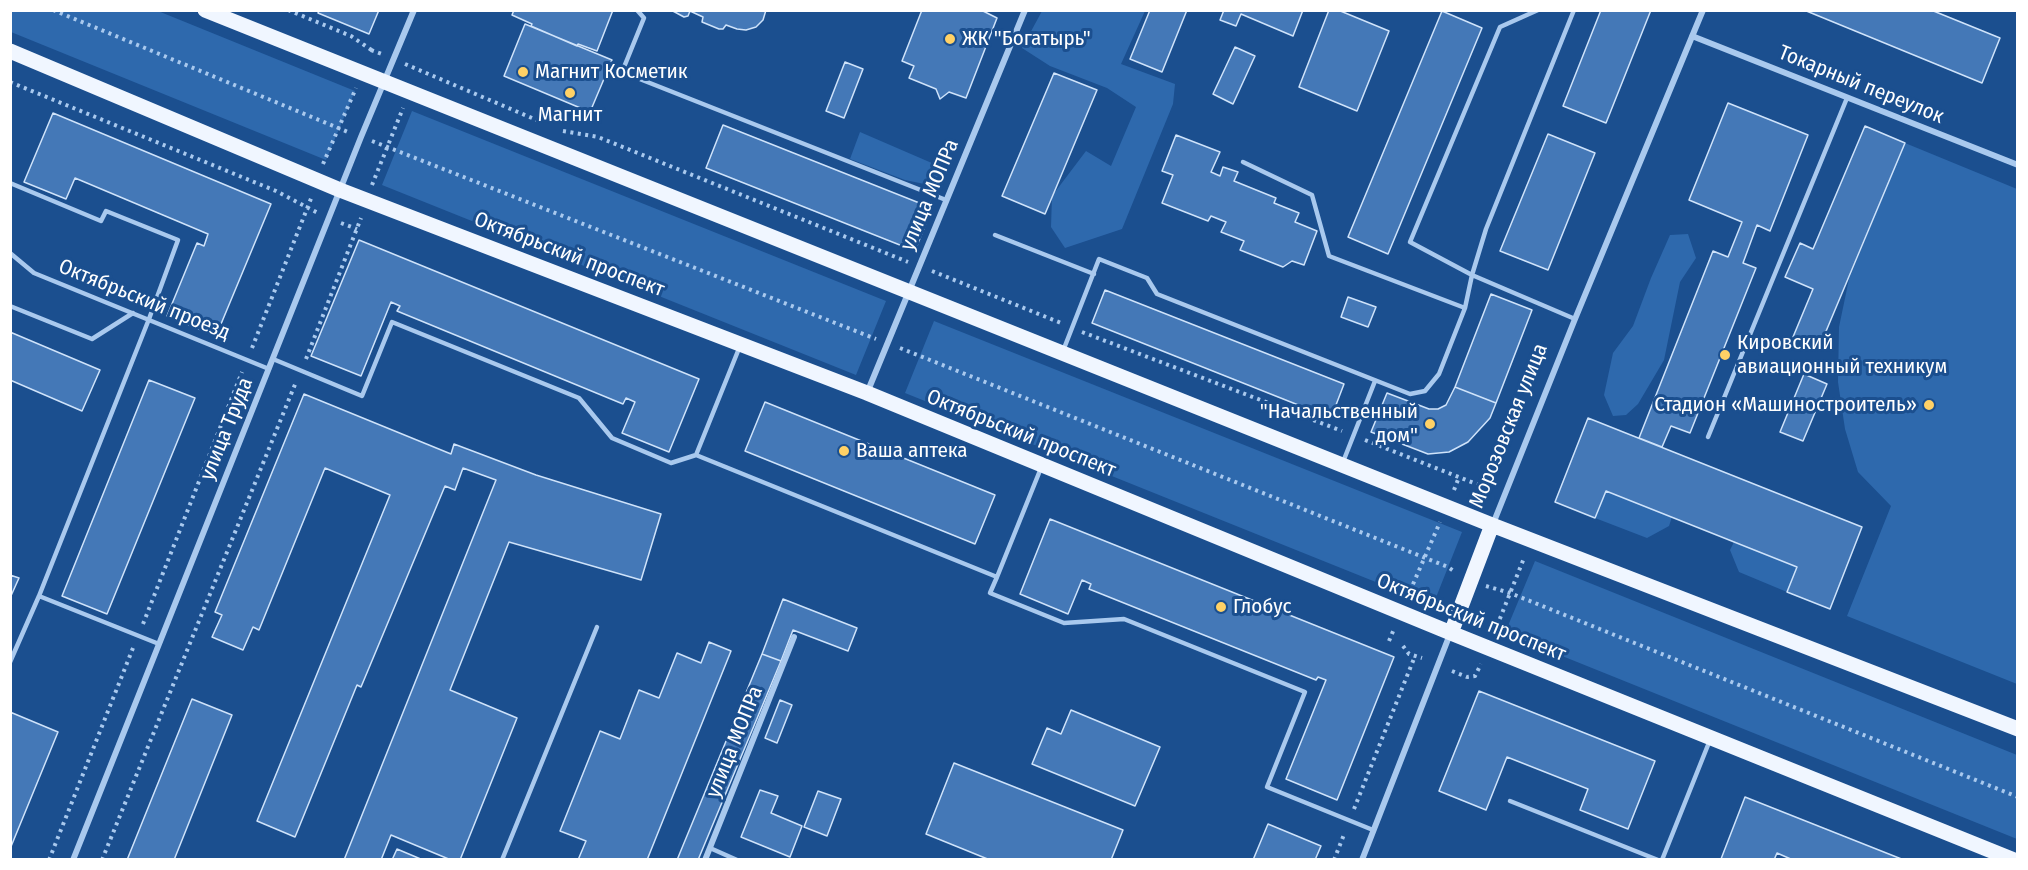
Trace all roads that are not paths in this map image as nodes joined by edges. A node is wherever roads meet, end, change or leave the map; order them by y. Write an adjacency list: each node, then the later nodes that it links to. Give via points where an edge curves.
1 (205, 10): 10 (main road)
2 (414, 10): 10 (street, улица Труда)
3 (637, 10): 16 (lane, via 644,18 621,72)
4 (1025, 10): 16 (street, улица МОПРа)
5 (1538, 10): 20 (lane, via 1500,27 1410,242)
6 (1574, 10): 20 (lane, via 1486,229)
7 (1703, 10): 8 (street, Морозовская улица)
8 (1692, 36): 11 (street, Токарный переулок); 26 (street, Морозовская улица)
9 (10, 51): 15 (main road, Октябрьский проспект)
10 (384, 82): 15 (street, улица Труда); 21 (main road)
11 (1847, 98): 13 (street, Токарный переулок); 33 (lane)
12 (1243, 162): 23 (lane, via 1312,195 1329,256)
13 (2018, 165)
14 (10, 183): 25 (lane, via 101,221 106,211 178,240)
15 (340, 190): 27 (main road, Октябрьский проспект); 29 (street, улица Труда)
16 (946, 200): 21 (street, улица МОПРа)
17 (995, 235): 19 (lane)
18 (10, 253): 24 (lane, Октябрьский проезд, via 34,273)
19 (1094, 274): 28 (lane); 31 (lane, via 1099,260 1148,278 1157,294)
20 (1472, 275): 23 (lane); 26 (lane)
21 (908, 291): 28 (main road); 32 (street, улица МОПРа)
22 (10, 306): 24 (lane, via 92,339)
23 (1466, 308): 31 (lane, via 1439,374 1425,391 1410,394)
24 (133, 313): 25 (lane, Октябрьский проезд)
25 (149, 319): 30 (lane, Октябрьский проезд); 39 (lane)
26 (1575, 319): 37 (street, Морозовская улица)
27 (741, 344): 32 (main road, Октябрьский проспект); 34 (lane)
28 (1062, 353): 35 (main road)
29 (273, 359): 30 (street, улица Труда); 34 (lane, via 362,396 392,322 579,398 612,438 671,463)
30 (269, 369): 43 (street, улица Труда)
31 (1375, 381): 35 (lane)
32 (867, 393): 36 (main road, Октябрьский проспект)
33 (1708, 437)
34 (696, 454): 38 (lane)
35 (1342, 465): 37 (main road)
36 (1042, 466): 38 (lane); 41 (main road, Октябрьский проспект)
37 (1492, 525): 41 (main road, Морозовская улица); 45 (main road)
38 (997, 576): 48 (lane, via 990,593 1064,623 1124,619 1305,692 1267,787)
39 (39, 596): 43 (lane); 44 (lane)
40 (597, 627): 52 (lane)
41 (1451, 633): 46 (main road, Октябрьский проспект); 48 (street, Морозовская улица)
42 (794, 637): 49 (street, улица МОПРа)
43 (159, 644): 51 (street, улица Труда)
44 (10, 662)
45 (2018, 729)
46 (1711, 738): 50 (main road, Октябрьский проспект); 56 (lane)
47 (1510, 801): 56 (lane)
48 (1373, 830): 55 (street, Морозовская улица)
49 (710, 848): 53 (street, улица МОПРа); 54 (lane)
50 (2014, 859)
51 (73, 860)
52 (502, 860)
53 (705, 860)
54 (737, 860)
55 (1362, 860)
56 (1660, 860)

